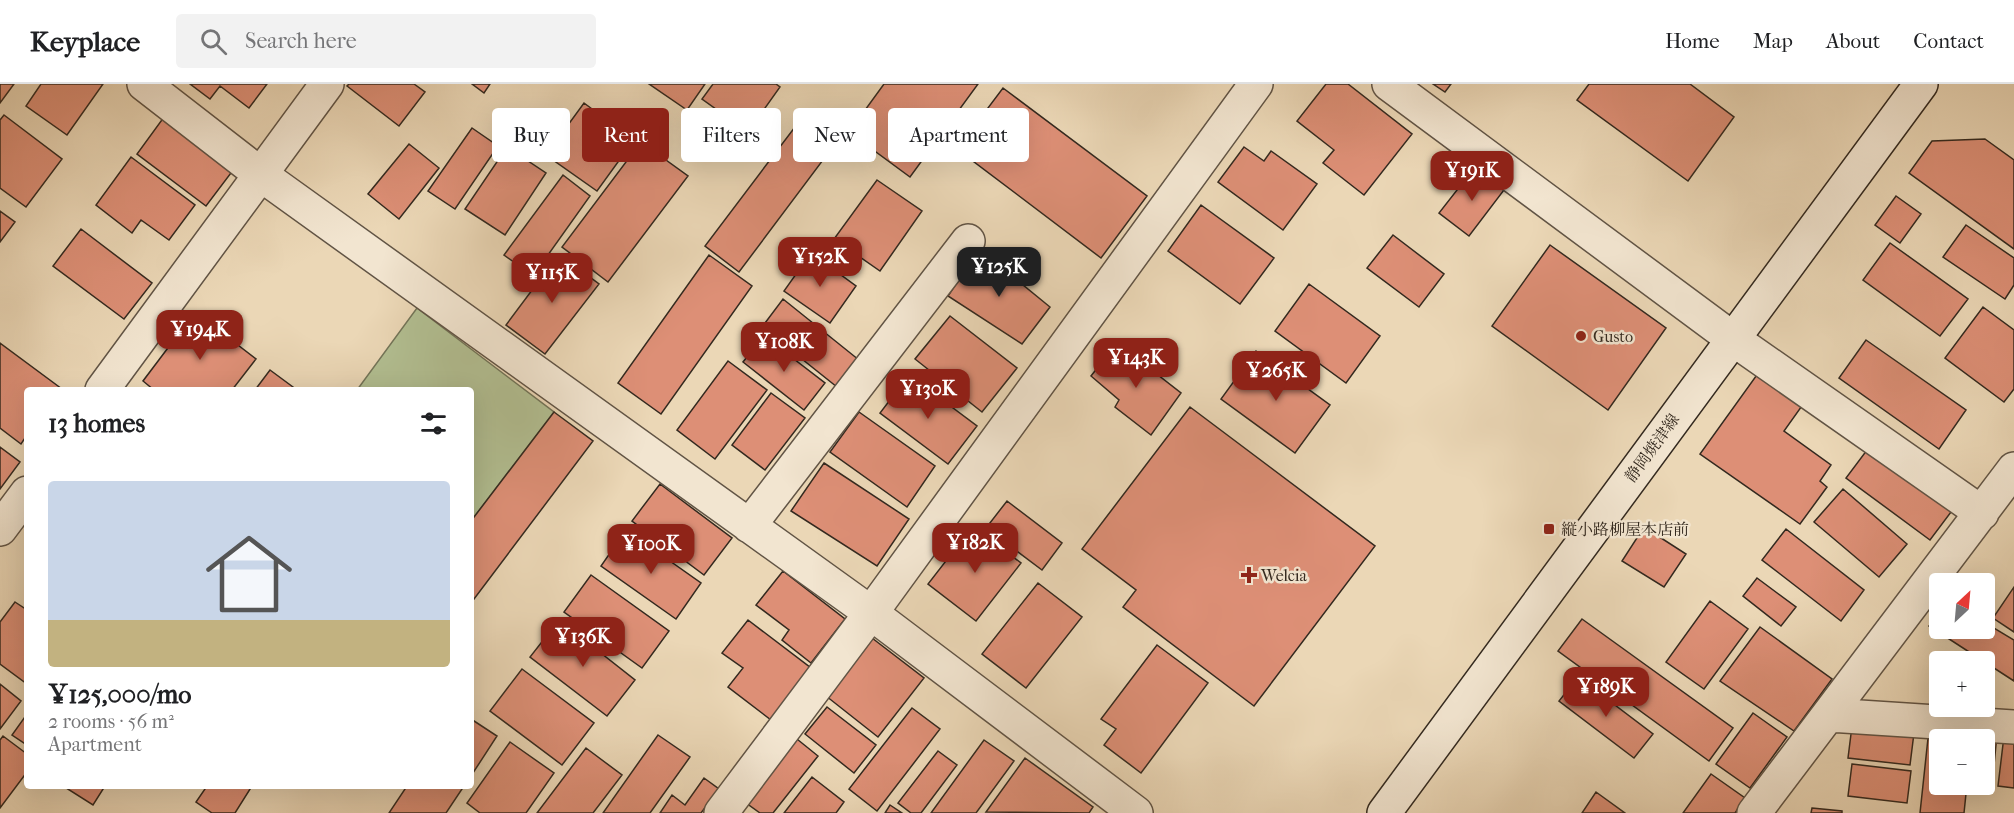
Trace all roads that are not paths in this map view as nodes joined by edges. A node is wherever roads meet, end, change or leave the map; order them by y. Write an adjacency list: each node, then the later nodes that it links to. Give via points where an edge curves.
1 (144, 84): 6 (street)
2 (327, 84): 6 (street)
3 (1256, 84): 15 (street)
4 (1389, 84): 8 (street)
5 (1921, 84): 8 (street, 静岡焼津線)
6 (260, 174): 9 (street); 13 (street)
7 (968, 241): 13 (street)
8 (1733, 339): 12 (street); 20 (street, 静岡焼津線)
9 (104, 387)
10 (2014, 469): 12 (street)
11 (24, 497): 14 (street)
12 (1982, 513): 16 (street)
13 (749, 526): 15 (street)
14 (0, 530)
15 (871, 613): 18 (street); 19 (street)
16 (1829, 715): 17 (street); 21 (street)
17 (2014, 727)
18 (721, 813)
19 (1136, 813)
20 (1384, 813)
21 (1755, 813)

